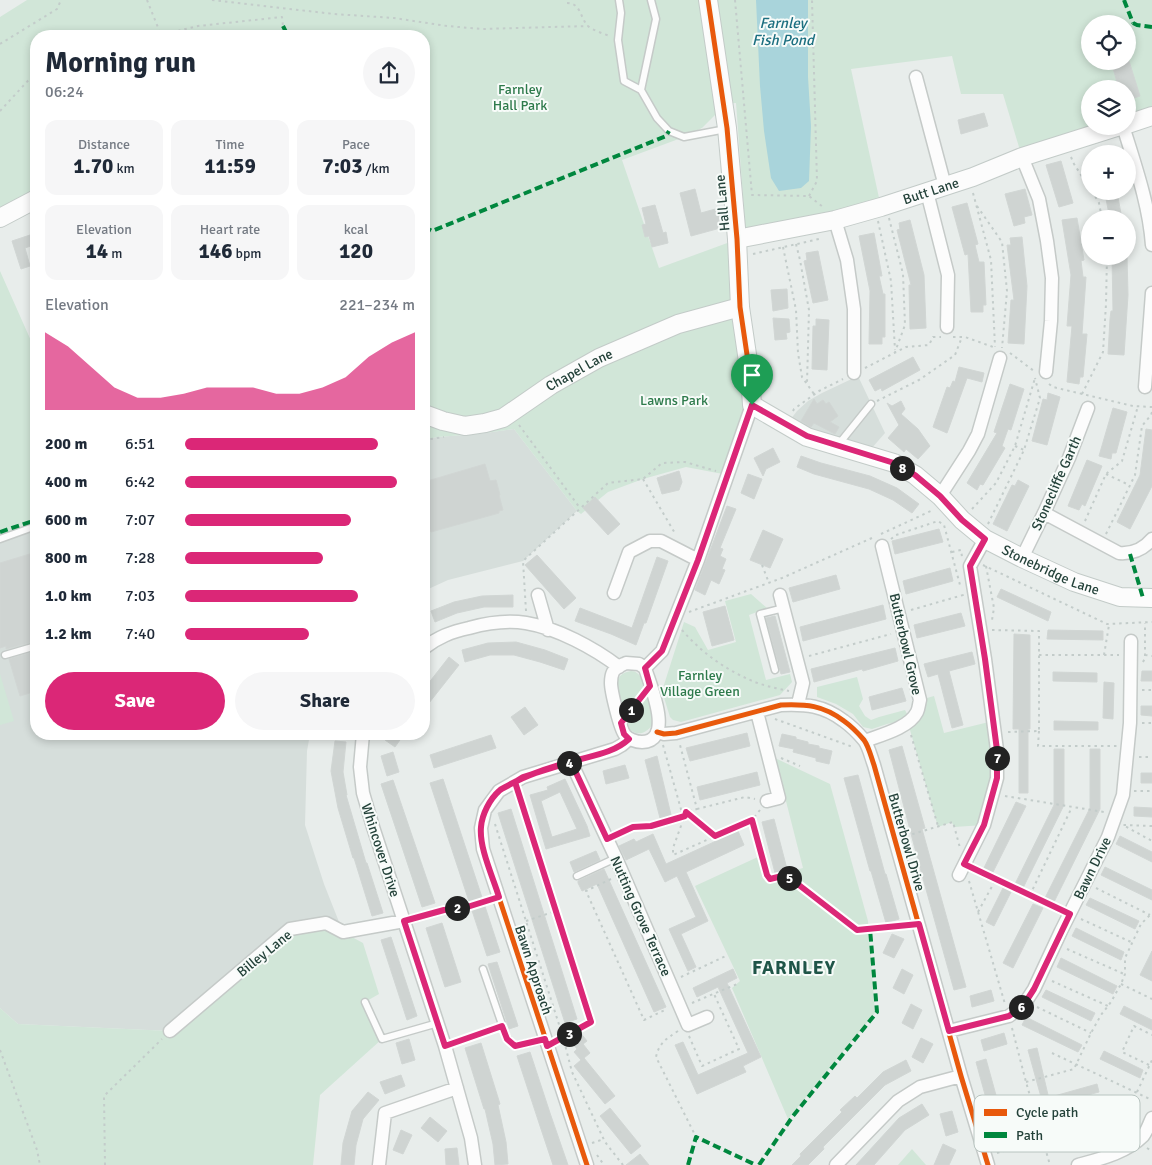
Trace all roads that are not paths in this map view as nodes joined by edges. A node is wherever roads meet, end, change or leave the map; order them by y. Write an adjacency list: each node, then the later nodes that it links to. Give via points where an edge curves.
1 (619, 0): 5 (lane, via 618,40 624,81)
2 (651, 0): 5 (lane, via 656,19)
3 (708, 0): 8 (street, Hall Lane)
4 (916, 77): 12 (street)
5 (641, 90): 8 (lane, via 669,131 684,137)
6 (1152, 116): 7 (street)
7 (1136, 121)
8 (727, 128): 17 (street, Hall Lane)
9 (1092, 135): 11 (street, Butt Lane)
10 (1125, 135): 18 (street, via 1143,196)
11 (1022, 157): 12 (street, Butt Lane); 24 (street, via 1039,199 1052,278 1051,321)
12 (945, 186): 13 (street, Butt Lane)
13 (927, 192): 16 (street, Butt Lane, via 881,207); 21 (street, via 948,275)
14 (30, 202): 15 (street)
15 (0, 218)
16 (837, 227): 17 (street, Butt Lane); 23 (street, via 847,260 854,309)
17 (737, 239): 20 (street, Hall Lane)
18 (1152, 245)
19 (1152, 293): 25 (street)
20 (740, 306): 27 (street, Hall Lane); 29 (street, Chapel Lane, via 678,324 599,358 504,418 465,426)
21 (947, 327)
22 (999, 352): 31 (street, via 978,434)
23 (854, 373)
24 (1039, 374)
25 (1145, 387)
26 (871, 404): 30 (lane)
27 (752, 405): 30 (street, Stonebridge Lane, via 807,436); 38 (street, via 728,475)
28 (1088, 408): 32 (street, Stonecliffe Garth)
29 (430, 416)
30 (837, 446): 31 (street, Stonebridge Lane, via 894,463 915,475)
31 (943, 500): 34 (street, Stonebridge Lane, via 962,520)
32 (1044, 513): 36 (street, via 1119,553 1130,554); 39 (street, Stonecliffe Garth)
33 (30, 528): 35 (lane)
34 (986, 531): 39 (street, Stonebridge Lane); 62 (street, via 970,566 997,750 997,778 984,825)
35 (0, 539)
36 (1152, 539)
37 (882, 546): 58 (street, Butterbowl Grove, via 920,700 918,712 908,723)
38 (692, 557): 40 (street, via 661,542 642,544 629,552); 51 (street, via 662,651)
39 (1022, 558): 43 (street, Stonebridge Lane, via 1074,582 1120,597)
40 (614, 593)
41 (538, 595): 45 (street)
42 (780, 595): 44 (street)
43 (1152, 598)
44 (784, 608): 52 (lane, via 760,614); 53 (street, via 803,682)
45 (548, 630): 47 (street, via 526,623 478,625 447,634); 50 (street, via 587,646)
46 (1131, 641): 70 (street, Bawn Drive, via 1130,723 1123,795 1074,916 1023,1006 1009,1016)
47 (430, 644)
48 (30, 648): 49 (lane)
49 (5, 655)
50 (618, 667): 51 (street, via 626,663); 56 (street, via 610,682 624,734)
51 (645, 668): 55 (street, via 659,718)
52 (775, 670)
53 (799, 699): 54 (street, Butterbowl Drive); 58 (street, Butterbowl Drive, via 834,714 852,727)
54 (757, 712): 55 (street, Butterbowl Drive, via 676,733); 60 (street, via 778,798)
55 (659, 733): 56 (street, via 647,741)
56 (629, 739): 59 (street, via 615,749)
57 (362, 740): 64 (street, Whincover Drive, via 360,767 363,793)
58 (867, 747): 70 (street, Butterbowl Drive)
59 (571, 762): 61 (street, Nutting Grove Terrace); 71 (street, Bawn Approach, via 523,777 499,791 487,807 481,828 483,849)
60 (767, 801)
61 (616, 858): 63 (lane); 67 (street, Nutting Grove Terrace, via 687,1026)
62 (962, 869)
63 (577, 876)
64 (404, 921): 68 (street, Whincover Drive); 69 (street, Billey Lane, via 343,932 326,923 290,929)
65 (483, 969): 71 (lane, via 507,1039 515,1046)
66 (365, 1002): 68 (lane, via 382,1039)
67 (707, 1017)
68 (438, 1023): 73 (street, Whincover Drive)
69 (170, 1031)
70 (949, 1031): 72 (street, Butterbowl Drive)
71 (546, 1042): 80 (street, Bawn Approach)
72 (962, 1076): 74 (street, Butterbowl Drive); 81 (street, via 920,1087 898,1101)
73 (457, 1088): 78 (street, via 385,1113); 79 (street, Whincover Drive)
74 (974, 1117)
75 (1152, 1118): 76 (street)
76 (1140, 1138)
77 (1118, 1152): 82 (street)
78 (379, 1165)
79 (475, 1165)
80 (587, 1165)
81 (836, 1165)
82 (1078, 1165)

